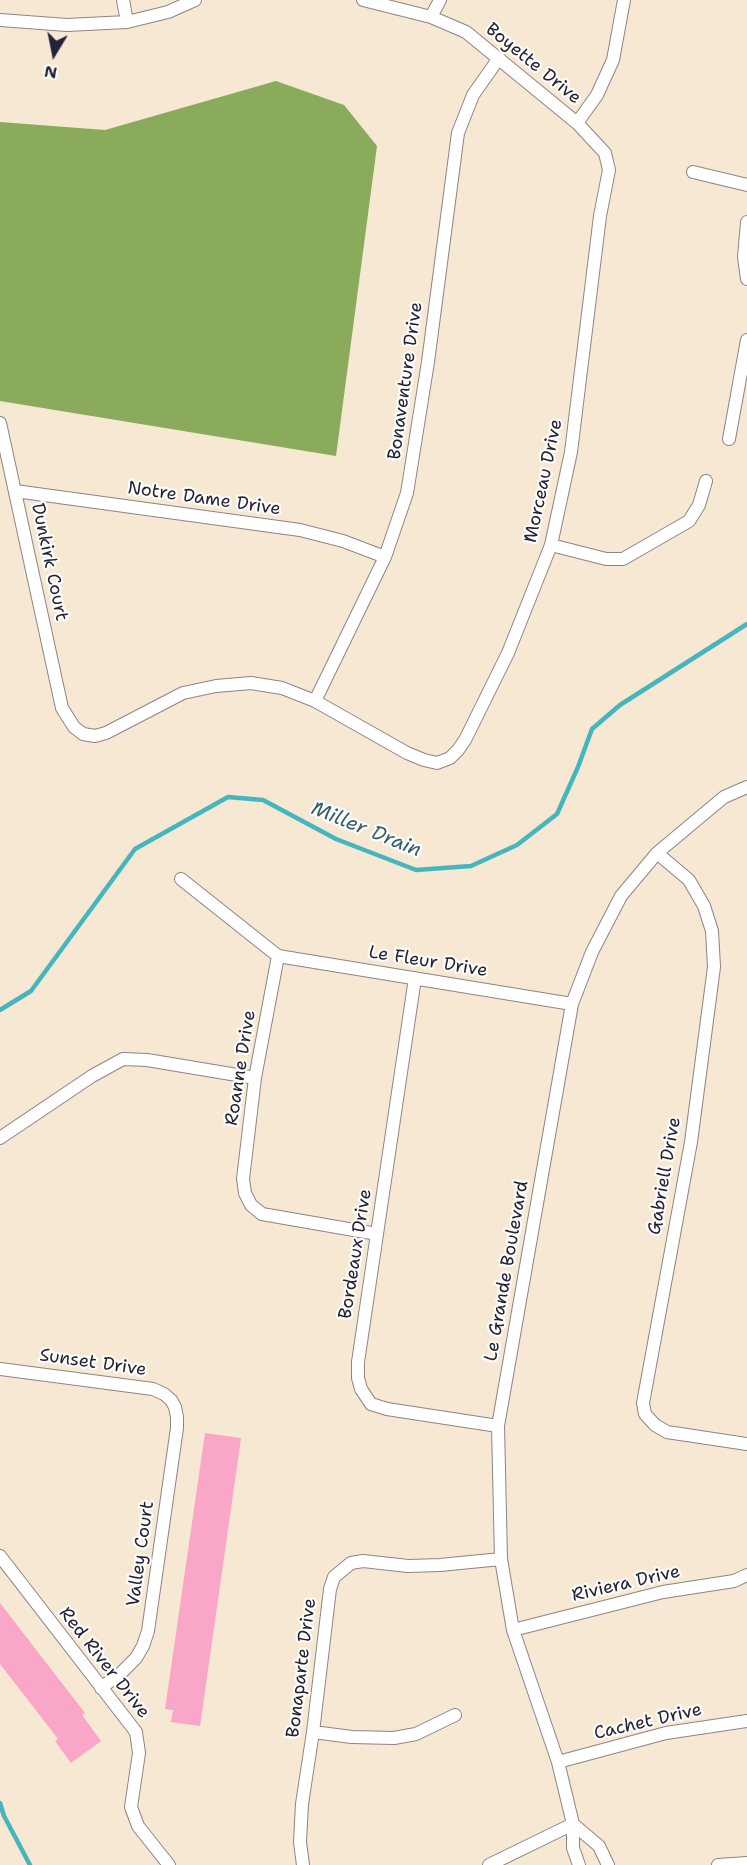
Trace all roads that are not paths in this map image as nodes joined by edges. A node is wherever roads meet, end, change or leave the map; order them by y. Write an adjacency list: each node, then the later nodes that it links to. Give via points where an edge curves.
1 (123, 0): 8 (street)
2 (195, 0): 8 (street, via 168,12)
3 (363, 0): 6 (street, Boyette Drive)
4 (440, 0): 6 (street)
5 (624, 0): 10 (street, via 613,60 597,95)
6 (431, 17): 9 (street, Boyette Drive, via 466,32)
7 (0, 20): 8 (street, via 67,25)
8 (127, 22)
9 (499, 58): 10 (street, Boyette Drive); 21 (street, Bonaventure Drive, via 473,95 458,134 407,493)
10 (577, 123): 20 (street, Morceau Drive, via 605,153 609,170 571,452)
11 (693, 172): 12 (street)
12 (747, 185)
13 (747, 222): 14 (street)
14 (747, 279)
15 (747, 340): 17 (street)
16 (0, 423): 19 (street, Dunkirk Court)
17 (729, 439)
18 (706, 481): 20 (street, via 690,521 623,559 606,559)
19 (15, 491): 21 (street, Notre Dame Drive, via 300,530); 23 (street, Dunkirk Court)
20 (551, 545): 22 (street, Morceau Drive, via 508,653 465,741 450,758 436,763 407,753)
21 (385, 557): 22 (street, Bonaventure Drive)
22 (315, 701): 23 (street, Morceau Drive, via 282,688 251,683 216,686 183,693 95,736 74,727)
23 (62, 708)
24 (747, 787): 25 (street, Le Grande Boulevard, via 724,797)
25 (657, 853): 29 (street, Le Grande Boulevard, via 621,896 592,952); 36 (street, Gabriell Drive, via 689,880 704,906 712,932 714,967 691,1142 643,1403 645,1414 667,1432)
26 (181, 879): 27 (street)
27 (278, 956): 28 (street, Le Fleur Drive); 30 (street, Roanne Drive)
28 (415, 978): 29 (street, Le Fleur Drive); 32 (street, Bordeaux Drive)
29 (572, 1004): 35 (street, Le Grande Boulevard)
30 (255, 1078): 31 (street, via 123,1059); 32 (street, Roanne Drive, via 244,1186 251,1205 262,1214)
31 (0, 1138)
32 (378, 1234): 35 (street, Bordeaux Drive, via 358,1362 361,1389 371,1404)
33 (0, 1369): 34 (street, Sunset Drive, via 153,1389 164,1394)
34 (175, 1407): 41 (street, Valley Court, via 177,1428 148,1631 136,1658)
35 (498, 1426): 38 (street, Le Grande Boulevard)
36 (747, 1444)
37 (0, 1556): 41 (street, Red River Drive)
38 (501, 1559): 40 (street, Le Grande Boulevard); 44 (street, Bonaparte Drive, via 408,1566 363,1562 341,1569 330,1589)
39 (747, 1575): 40 (street, Riviera Drive)
40 (513, 1630): 45 (street, Le Grande Boulevard)
41 (101, 1688): 48 (street, Red River Drive, via 136,1732 139,1753 131,1807 138,1826)
42 (455, 1715): 44 (street, via 416,1734 394,1738)
43 (747, 1721): 45 (street, Cachet Drive, via 666,1733)
44 (313, 1732): 49 (street, Bonaparte Drive, via 302,1804)
45 (558, 1762): 46 (street, Le Grande Boulevard)
46 (573, 1824): 50 (street); 51 (street, Le Grande Boulevard, via 573,1848); 52 (street, via 599,1846)
47 (747, 1863): 53 (street)
48 (169, 1865)
49 (303, 1865)
50 (489, 1865)
51 (579, 1865)
52 (608, 1865)
53 (718, 1865)

